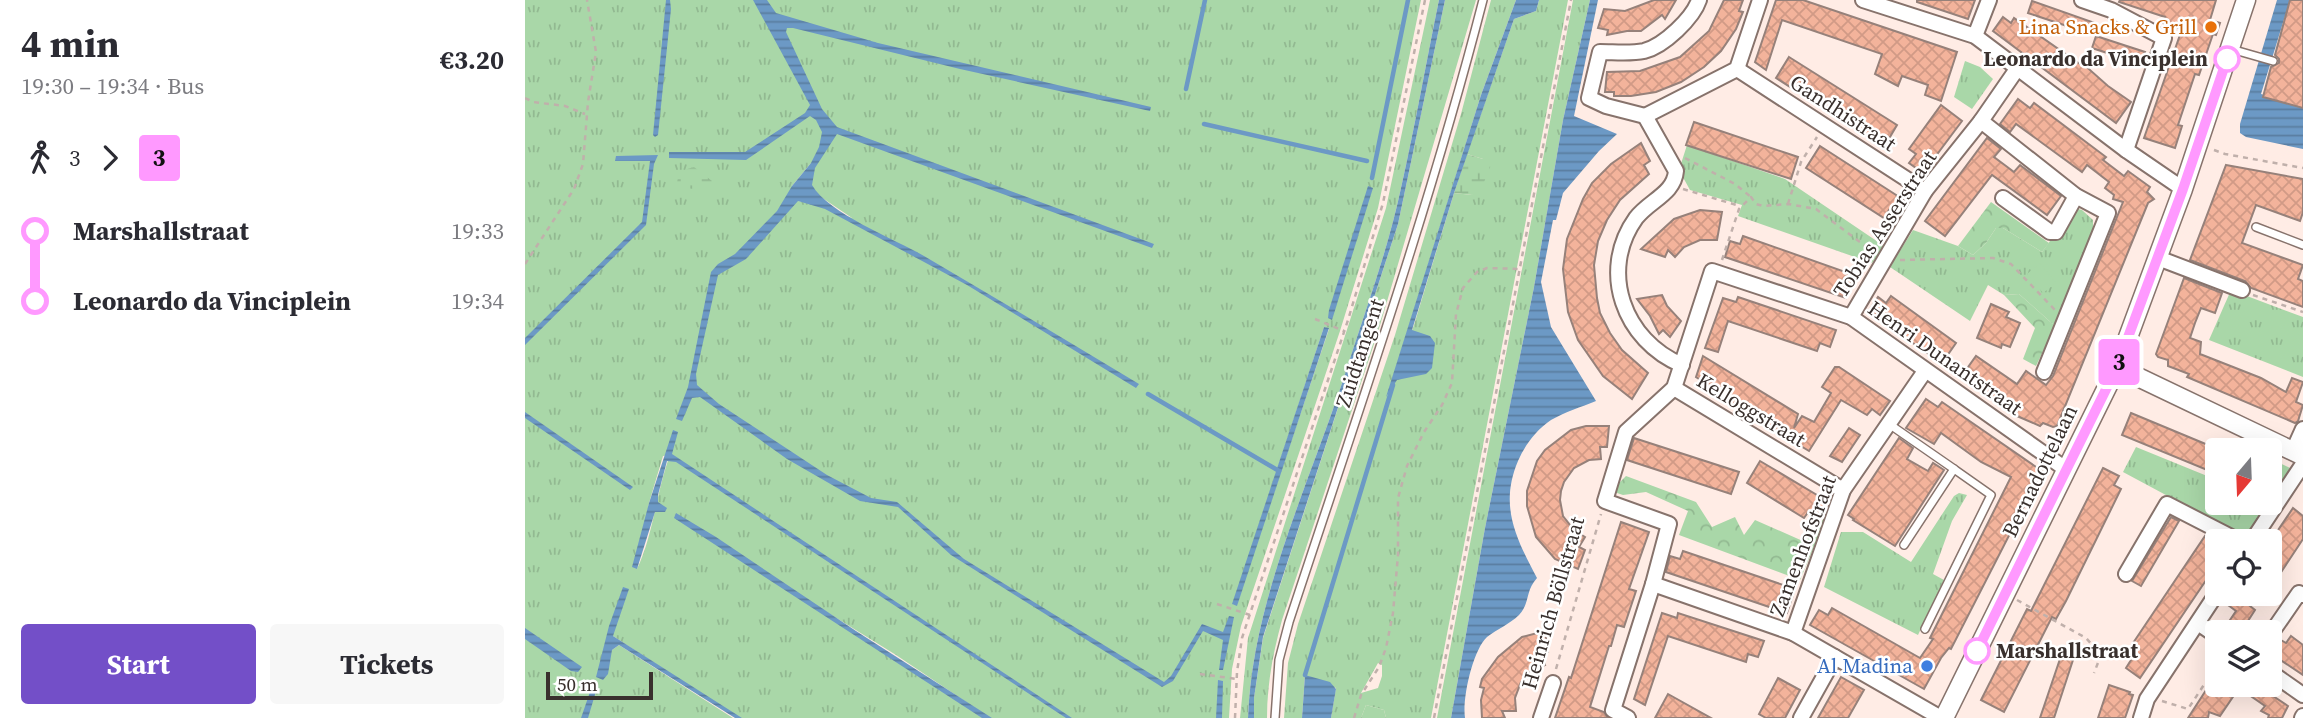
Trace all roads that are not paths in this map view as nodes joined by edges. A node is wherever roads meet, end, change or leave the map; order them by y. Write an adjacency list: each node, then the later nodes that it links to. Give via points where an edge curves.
1 (1483, 0): 56 (lane, Zuidtangent, via 1399,291 1289,622 1279,660)
2 (1699, 0): 14 (street, via 1695,11 1671,35 1646,51 1600,52 1589,98)
3 (1760, 0): 12 (street)
4 (1863, 0): 9 (street)
5 (1989, 0): 9 (street)
6 (2082, 0): 8 (street)
7 (2246, 0): 10 (street, Bernadottelaan)
8 (2113, 5): 16 (street, via 2164,38)
9 (1975, 36): 13 (street)
10 (2239, 51): 11 (lane); 17 (street, Bernadottelaan)
11 (2273, 61)
12 (1737, 69): 14 (street); 18 (street, Gandhistraat)
13 (2017, 69): 15 (street, Tobias Asserstraat); 16 (street)
14 (1645, 116): 27 (street, via 1676,171 1674,185 1646,207 1629,229 1620,256 1619,283 1625,310 1638,334 1658,353)
15 (1980, 121): 18 (street, Tobias Asserstraat); 19 (street)
16 (2126, 150): 17 (street)
17 (2183, 189): 23 (street, Bernadottelaan)
18 (1926, 191): 26 (street, Tobias Asserstraat)
19 (2076, 196): 20 (street, via 2056,232); 30 (street, via 2108,213)
20 (2003, 198)
21 (2256, 227): 22 (lane)
22 (2303, 245)
23 (2158, 258): 25 (street); 28 (street, Bernadottelaan)
24 (1715, 271): 26 (street, Henri Dunantstraat); 27 (street, Kelloggstraat)
25 (2242, 290)
26 (1850, 317): 29 (street, Henri Dunantstraat)
27 (1682, 365): 31 (street, Kelloggstraat)
28 (2117, 367): 35 (street); 37 (street, Bernadottelaan)
29 (1925, 370): 32 (street, Zamenhofstraat); 37 (street, Henri Dunantstraat)
30 (2043, 372)
31 (1674, 388): 34 (street, Kelloggstraat); 38 (street, Kelloggstraat)
32 (1888, 424): 36 (lane); 38 (street, Zamenhofstraat)
33 (2303, 429): 35 (street)
34 (1626, 432): 43 (street, Heinrich Böllstraat, via 1605,501 1669,524)
35 (2299, 457): 40 (street)
36 (1954, 469): 41 (lane); 49 (lane, via 1991,495)
37 (2067, 470): 60 (street, Bernadottelaan)
38 (1843, 490): 50 (street, Zamenhofstraat)
39 (2215, 529): 42 (street, via 2167,505)
40 (2259, 529)
41 (1904, 545)
42 (2126, 574)
43 (1653, 584): 50 (street); 55 (street)
44 (2303, 595): 46 (street, via 2299,593)
45 (2209, 606): 47 (street)
46 (2280, 620)
47 (2198, 623): 48 (street); 61 (street, via 2152,692)
48 (2205, 628)
49 (1925, 629)
50 (1793, 633): 51 (street)
51 (1835, 657): 59 (street); 60 (street)
52 (2282, 681): 54 (street)
53 (1552, 683): 57 (street, Heinrich Böllstraat)
54 (2303, 696)
55 (1611, 714): 58 (street)
56 (1275, 718)
57 (1541, 718)
58 (1628, 718)
59 (1801, 718)
60 (1942, 718)
61 (2141, 718)

